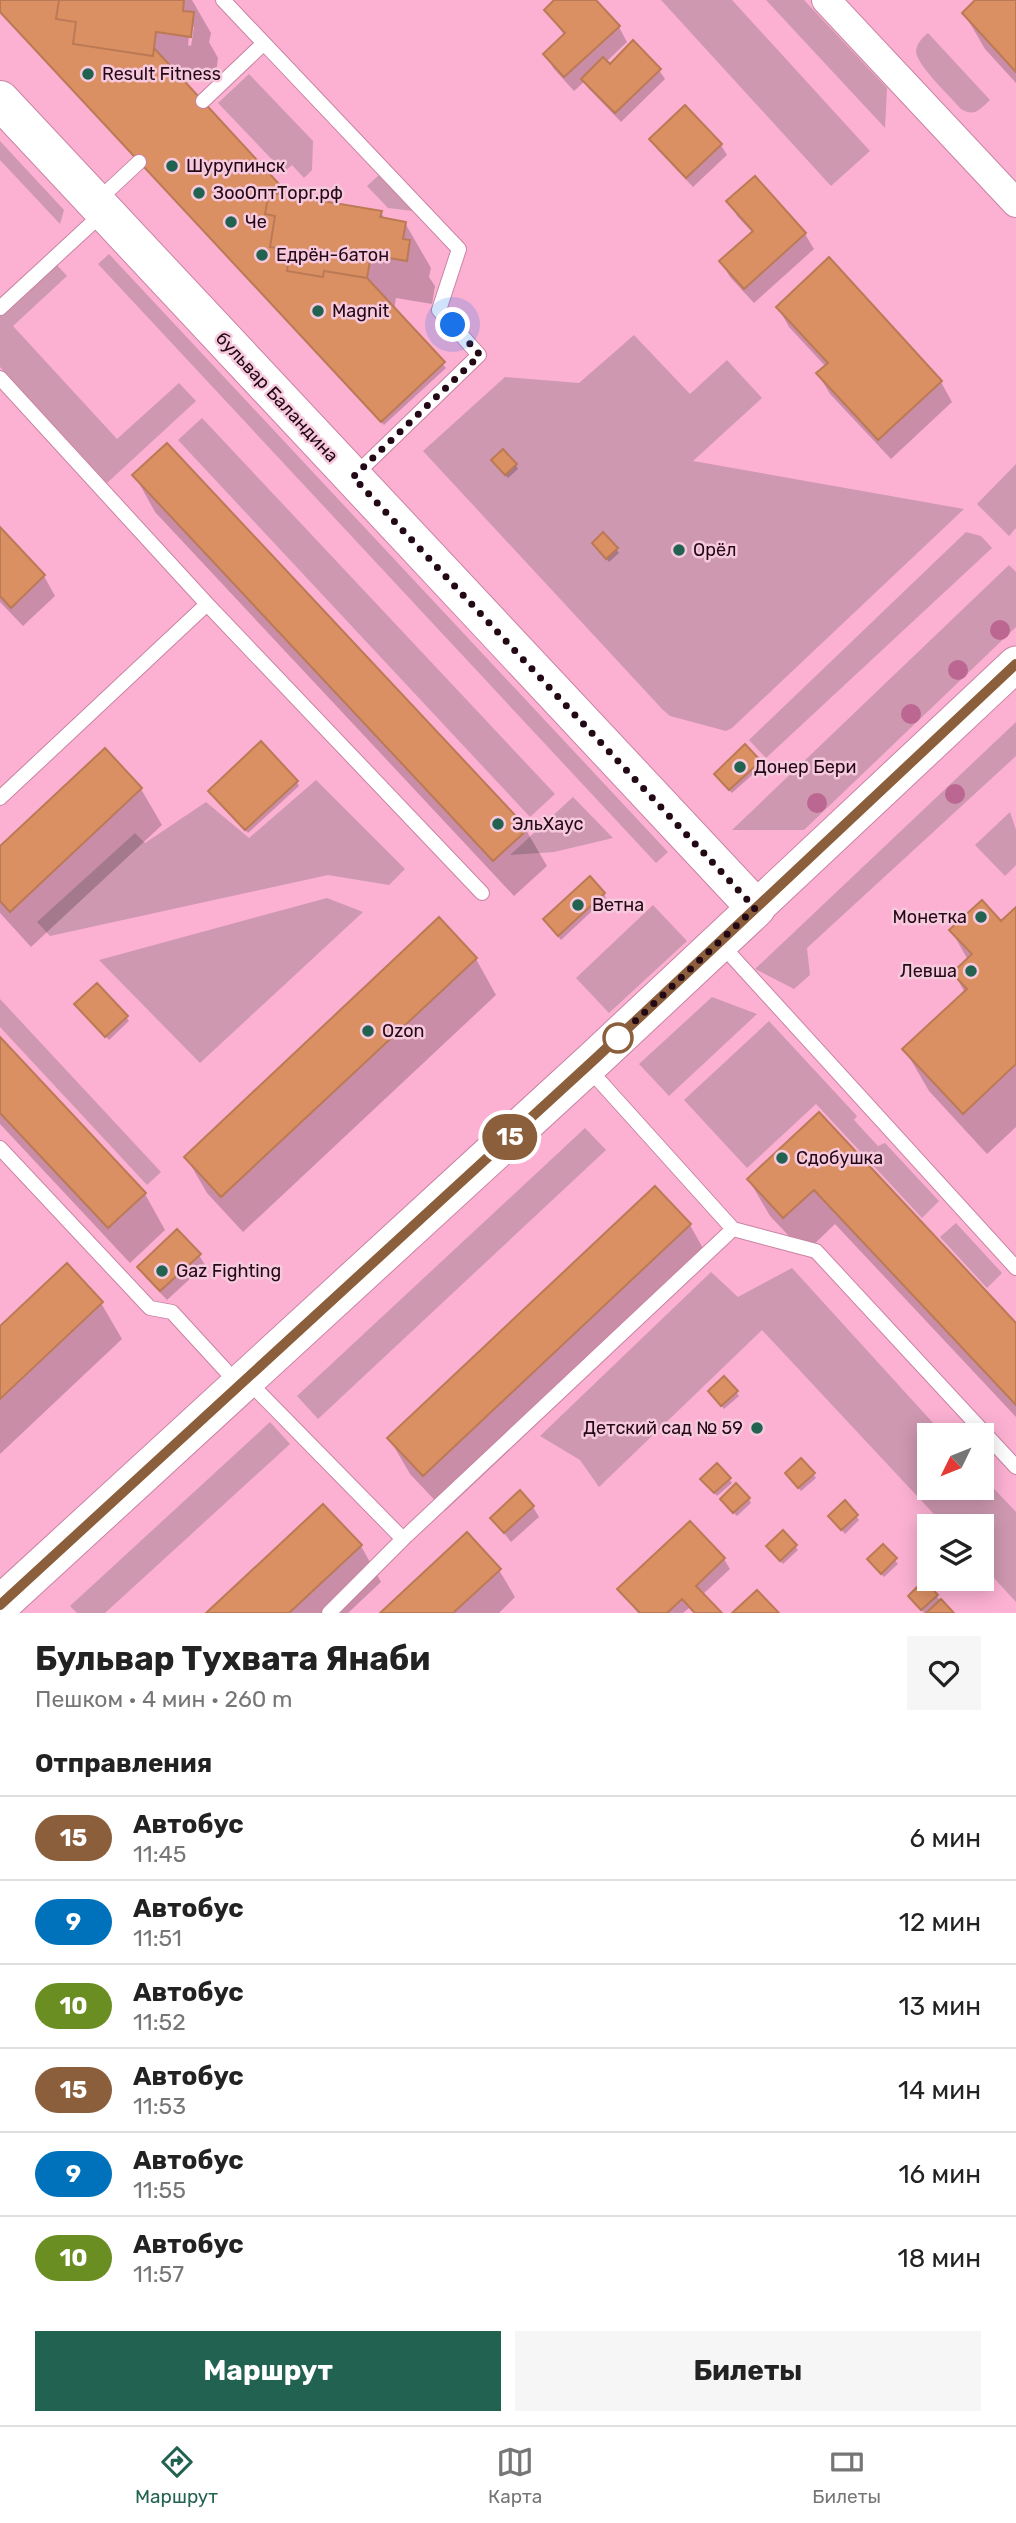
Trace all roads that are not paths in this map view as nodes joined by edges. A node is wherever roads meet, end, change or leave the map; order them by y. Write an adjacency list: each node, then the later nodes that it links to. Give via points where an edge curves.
1 (223, 0): 3 (lane)
2 (826, 0): 7 (street)
3 (264, 43): 5 (lane); 11 (lane, via 460,249 439,310 480,355)
4 (0, 100): 8 (main road, бульвар Баландина)
5 (203, 101)
6 (139, 162): 8 (lane)
7 (1016, 203)
8 (99, 207): 9 (lane); 11 (main road, бульвар Баландина)
9 (0, 309)
10 (0, 378): 12 (lane)
11 (353, 477): 16 (main road, бульвар Баландина)
12 (206, 604): 14 (lane); 15 (lane)
13 (1016, 664): 16 (street)
14 (0, 798)
15 (482, 893)
16 (755, 908): 17 (main road)
17 (719, 942): 18 (main road); 21 (lane)
18 (586, 1067): 20 (lane); 22 (main road)
19 (0, 1148): 22 (lane, via 150,1308 172,1312)
20 (733, 1229): 23 (lane, via 816,1251); 24 (lane)
21 (1016, 1268)
22 (242, 1382): 24 (lane); 25 (main road)
23 (1016, 1467)
24 (403, 1539): 26 (lane)
25 (0, 1605)
26 (329, 1613)

